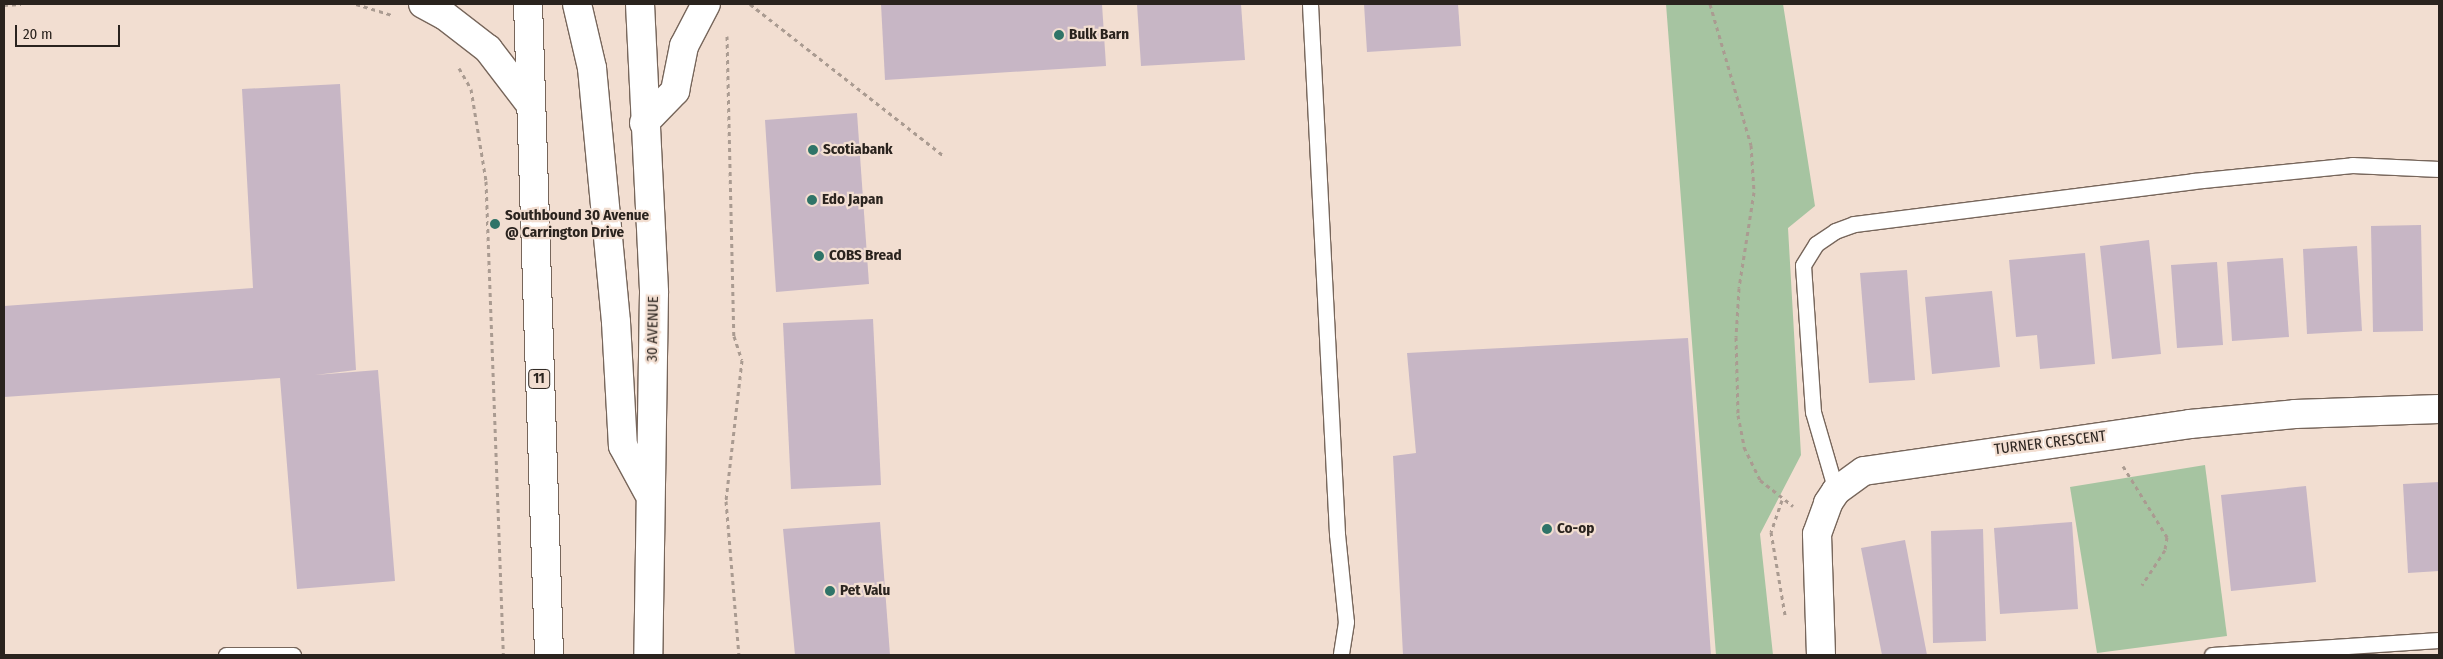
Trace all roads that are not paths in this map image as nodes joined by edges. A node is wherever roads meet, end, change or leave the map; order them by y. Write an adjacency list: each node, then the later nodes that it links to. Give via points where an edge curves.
1 (423, 4): 7 (main road, via 444,15 488,49)
2 (528, 4): 7 (main road, 11)
3 (577, 4): 12 (main road, via 592,68 616,322 623,446)
4 (640, 4): 8 (main road, 30 AVENUE)
5 (706, 4): 8 (main road, via 684,46 675,91)
6 (1310, 4): 18 (lane, via 1338,534 1346,622)
7 (530, 104): 16 (main road, 11)
8 (644, 123): 12 (main road, 30 AVENUE, via 654,293)
9 (2439, 169): 11 (lane, via 2352,165 2193,181 1854,224 1835,231 1816,244 1803,265 1813,412)
10 (2439, 409): 11 (main road, TURNER CRESCENT, via 2295,414 1887,465 1864,471)
11 (1836, 491): 19 (main road, TURNER CRESCENT, via 1822,517 1816,553)
12 (649, 493): 17 (main road, 30 AVENUE)
13 (2439, 640): 20 (lane)
14 (226, 655): 15 (lane)
15 (293, 655)
16 (548, 655)
17 (648, 655)
18 (1341, 655)
19 (1821, 655)
20 (2212, 655)

